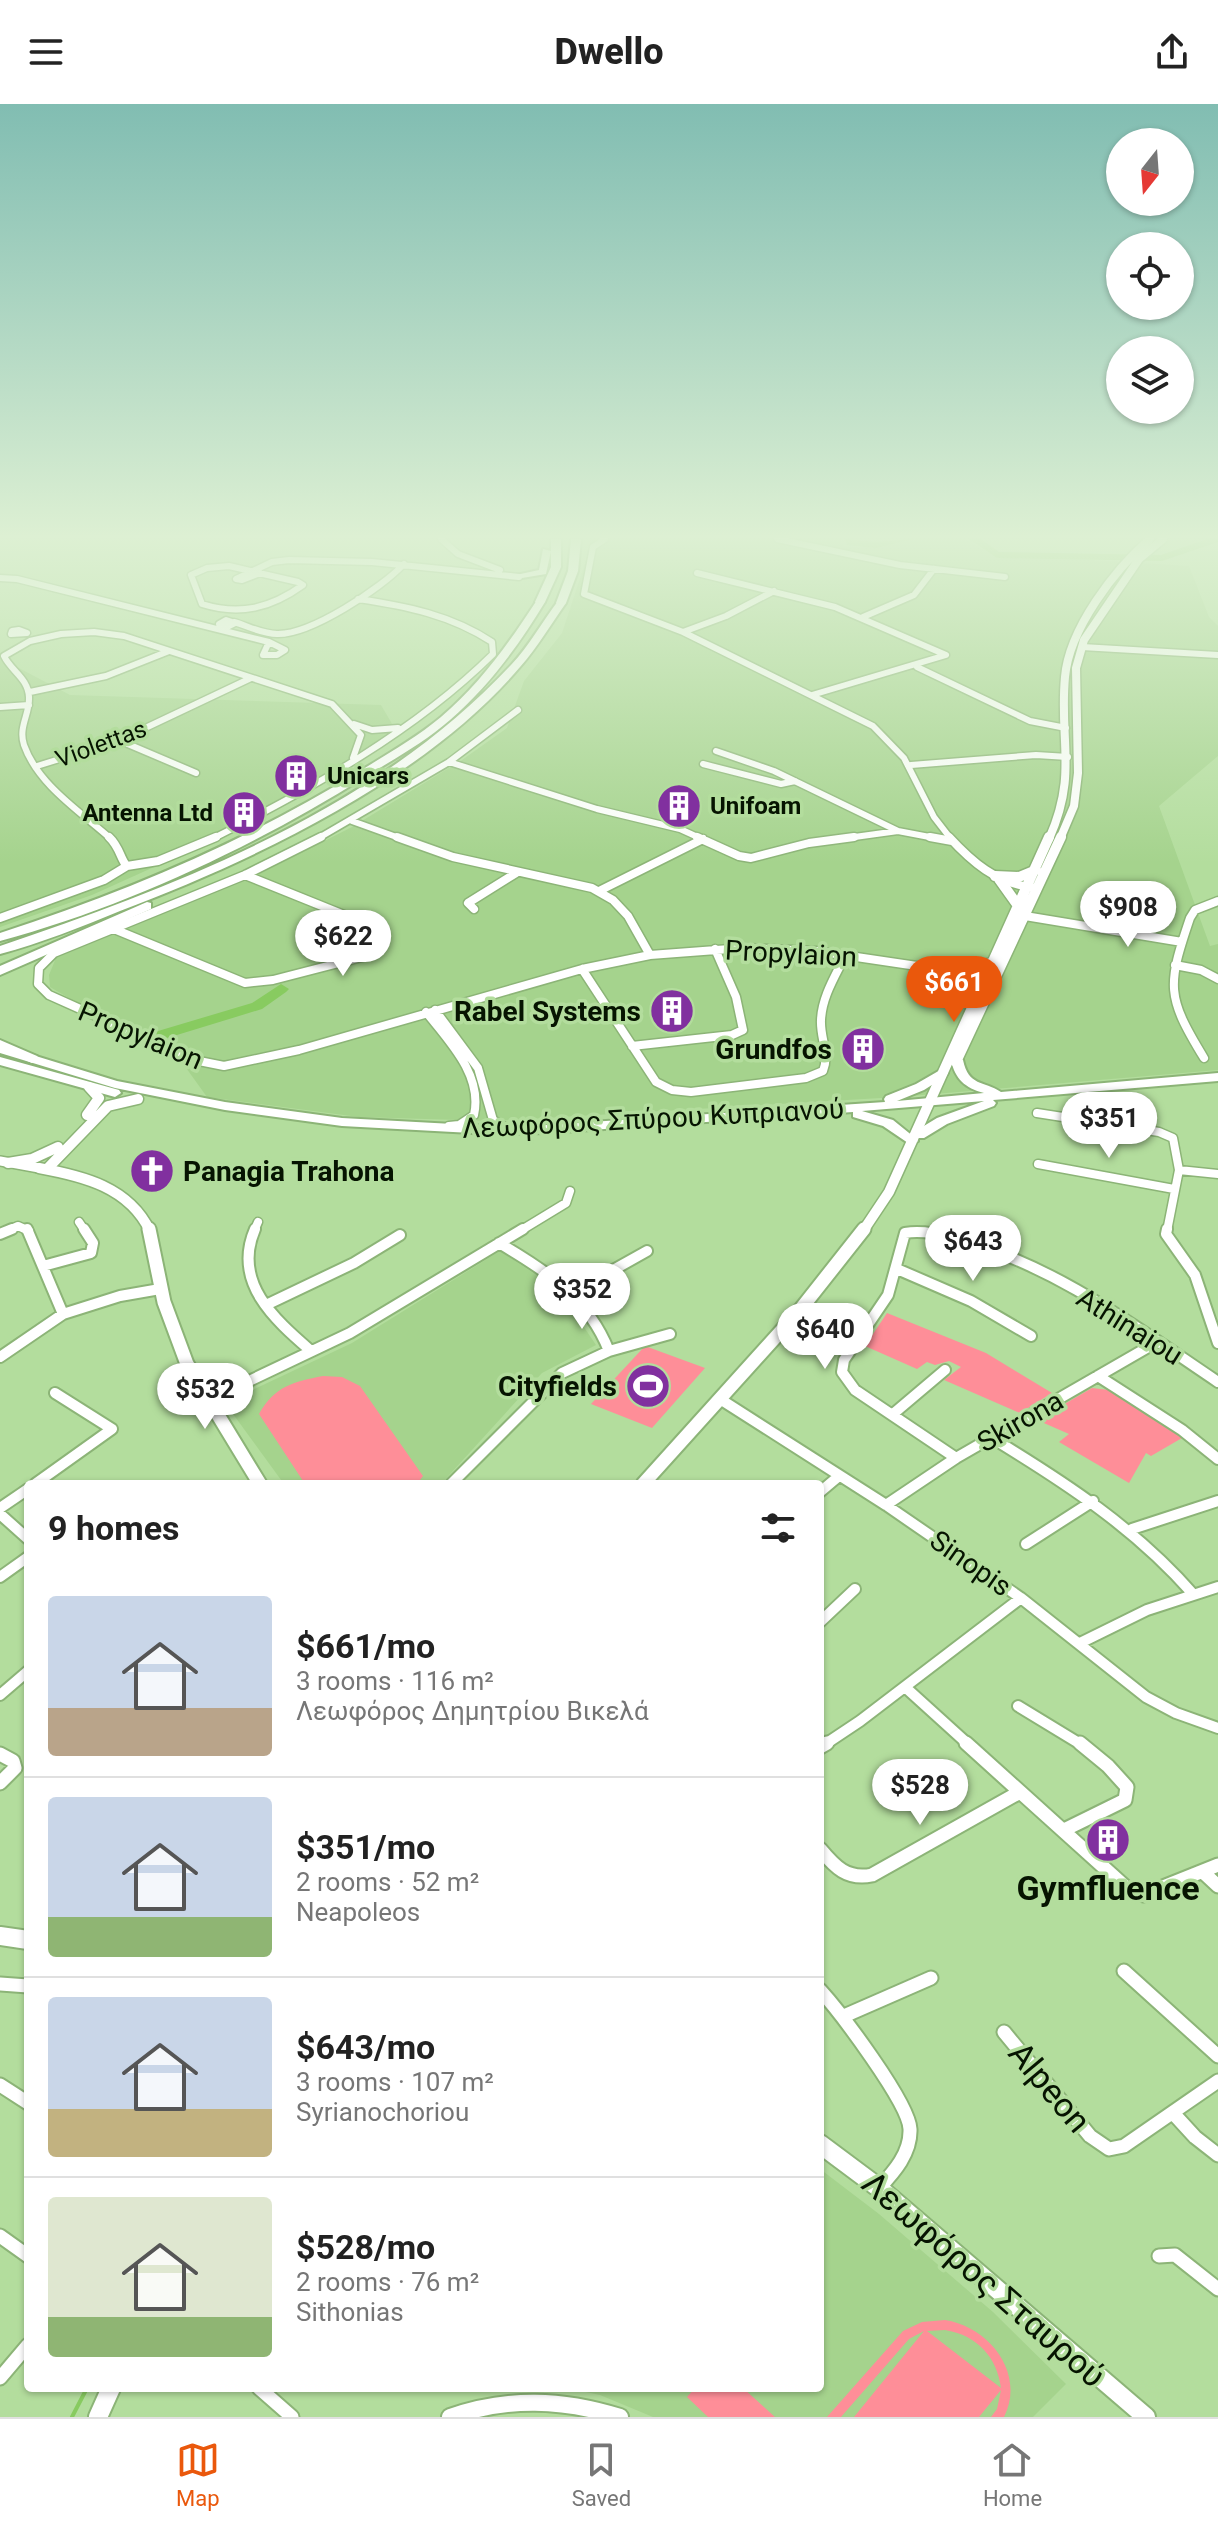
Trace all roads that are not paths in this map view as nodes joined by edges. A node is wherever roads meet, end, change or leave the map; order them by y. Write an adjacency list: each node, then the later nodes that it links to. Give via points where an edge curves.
1 (21, 647): 15 (street, via 4,656)
2 (156, 647): 10 (street)
3 (492, 647): 21 (street, via 486,663)
4 (512, 647): 13 (highway)
5 (534, 647): 24 (highway, via 508,679)
6 (714, 647): 16 (street)
7 (928, 647): 12 (street, via 946,655)
8 (1072, 647): 22 (main road, via 1065,677)
9 (1082, 647): 11 (street); 45 (main road, via 1075,677 1076,791 1066,828)
10 (169, 651): 14 (street); 15 (street, via 106,676)
11 (1218, 655)
12 (914, 667): 16 (street); 22 (street, via 1030,721)
13 (486, 676): 26 (highway, via 444,720); 35 (highway, via 431,722)
14 (251, 678): 20 (street, via 332,704); 23 (street, Violettas)
15 (30, 692): 17 (street)
16 (812, 695): 31 (street, via 873,726)
17 (29, 705): 18 (street); 32 (street, via 22,739)
18 (0, 707)
19 (518, 710): 29 (street, Propylaion)
20 (351, 722): 21 (street, via 372,730); 28 (street, via 361,738)
21 (399, 728): 28 (street)
22 (1066, 728): 27 (main road)
23 (116, 739): 32 (street, Violettas); 33 (street)
24 (422, 751): 47 (highway, via 293,837); 56 (highway, via 328,809 226,861)
25 (716, 751): 34 (street)
26 (389, 757): 35 (highway); 53 (highway, via 215,854 69,913)
27 (1068, 757): 31 (street); 41 (main road, via 1058,818)
28 (353, 758): 40 (street, via 240,826 156,863)
29 (449, 762): 36 (street, Propylaion); 38 (street)
30 (703, 764): 34 (street, via 781,784)
31 (911, 765): 39 (street, via 932,814)
32 (37, 766): 40 (street, via 58,795 119,846)
33 (196, 773)
34 (795, 781): 37 (street)
35 (266, 819): 53 (highway, via 174,864)
36 (352, 821): 42 (street); 43 (street, Propylaion)
37 (898, 831): 38 (street, via 809,843 751,858); 39 (street)
38 (703, 839): 46 (street)
39 (952, 841): 44 (street)
40 (127, 866): 51 (street, via 104,880)
41 (1036, 870): 44 (main road); 45 (main road)
42 (516, 873): 46 (street); 49 (street, via 468,903)
43 (245, 875): 52 (street, Propylaion); 52 (street, via 374,927 384,934 384,943 366,956 245,983)
44 (997, 878): 45 (street); 50 (main road)
45 (1034, 888): 50 (main road)
46 (599, 891): 58 (street, via 632,917)
47 (166, 897): 59 (highway); 64 (highway)
48 (1218, 901): 54 (street, via 1195,910)
49 (474, 909)
50 (1020, 912): 54 (street); 60 (main road); 65 (main road)
51 (0, 918)
52 (114, 929): 67 (street, Propylaion, via 50,956 37,970 38,986 206,1064 242,1065)
53 (0, 934)
54 (1182, 942): 61 (street)
55 (715, 949): 57 (street, Propylaion); 58 (street, Propylaion); 69 (street, via 736,997 743,1030)
56 (0, 950)
57 (846, 954): 63 (street, Propylaion); 69 (street, via 822,1008 828,1063 821,1073 681,1092 656,1082)
58 (650, 955): 62 (street, Propylaion)
59 (0, 959)
60 (991, 963): 63 (main road); 65 (main road)
61 (1175, 965): 66 (street); 70 (street, via 1169,995)
62 (582, 969): 67 (street, Propylaion); 69 (street)
63 (944, 969): 65 (street, Propylaion)
64 (0, 971)
65 (990, 977): 72 (main road); 74 (main road)
66 (1218, 979)
67 (430, 1011): 84 (street, via 464,1064 477,1102 474,1115 459,1125); 85 (street, via 478,1068 493,1120)
68 (0, 1046): 71 (highway)
69 (632, 1046)
70 (1204, 1058)
71 (32, 1059): 84 (main road, Λεωφόρος Σπύρου Κυπριανού, via 115,1084 225,1106)
72 (957, 1060): 78 (main road, via 968,1083); 81 (main road)
73 (0, 1061): 77 (main road, Λεωφόρος Σπύρου Κυπριανού)
74 (942, 1073): 81 (main road); 82 (main road)
75 (1218, 1077): 78 (main road, Λεωφόρος Σπύρου Κυπριανού)
76 (1218, 1086): 80 (main road, Λεωφόρος Σπύρου Κυπριανού)
77 (89, 1087): 79 (main road, Λεωφόρος Σπύρου Κυπριανού); 87 (main road, via 98,1101)
78 (1009, 1095): 81 (main road, Λεωφόρος Σπύρου Κυπριανού)
79 (138, 1099): 82 (main road, Λεωφόρος Σπύρου Κυπριανού, via 287,1125 444,1137 567,1135); 87 (main road, via 108,1106)
80 (990, 1103): 81 (main road, Λεωφόρος Σπύρου Κυπριανού); 86 (main road)
81 (930, 1105): 82 (main road, Λεωφόρος Σπύρου Κυπριανού); 86 (main road)
82 (863, 1110): 85 (main road, Λεωφόρος Σπύρου Κυπριανού); 86 (main road)
83 (1037, 1113): 91 (street, via 1168,1134)
84 (426, 1127): 85 (main road, Λεωφόρος Σπύρου Κυπριανού)
85 (508, 1129)
86 (915, 1138): 119 (main road, via 889,1192 847,1254)
87 (64, 1146): 88 (main road); 90 (main road); 93 (main road)
88 (4, 1162): 90 (street)
89 (1038, 1164): 94 (street)
90 (43, 1169): 93 (main road)
91 (1179, 1170): 92 (street); 94 (street)
92 (1218, 1174)
93 (71, 1175): 105 (main road, via 113,1190 142,1217 151,1234)
94 (1174, 1189): 111 (street, via 1165,1228 1195,1275)
95 (570, 1191): 100 (street, via 566,1203)
96 (79, 1222): 102 (street, via 93,1243 91,1253)
97 (258, 1222): 106 (street, via 245,1247 245,1265)
98 (0, 1234): 102 (street, via 18,1226 28,1229)
99 (400, 1235): 106 (street)
100 (499, 1243): 112 (street); 113 (street, via 569,1288 593,1316)
101 (647, 1251): 104 (street)
102 (43, 1266): 107 (street)
103 (897, 1269): 109 (street, via 971,1301); 110 (street, Athinaiou, via 905,1233 952,1238 1019,1260); 121 (street, via 881,1307 842,1367 851,1386)
104 (613, 1270)
105 (160, 1289): 107 (street); 120 (main road, via 180,1348)
106 (266, 1305): 112 (street)
107 (63, 1314): 114 (street)
108 (670, 1334): 113 (street)
109 (1031, 1336)
110 (1157, 1342): 116 (street, Skirona); 117 (street, Athinaiou)
111 (1218, 1343)
112 (311, 1351): 120 (street)
113 (609, 1351): 128 (street, via 553,1380)
114 (0, 1357)
115 (945, 1370): 121 (street)
116 (1098, 1376): 122 (street, Skirona); 124 (street)
117 (1218, 1382)
118 (55, 1393): 126 (street, via 112,1429)
119 (720, 1399): 125 (street, Sinopis); 129 (main road)
120 (209, 1400): 127 (main road)
121 (893, 1414): 123 (street)
122 (992, 1438): 123 (street, Skirona); 132 (street)
123 (956, 1458): 134 (street, Skirona)
124 (1218, 1459)
125 (839, 1476): 130 (street); 134 (street, Sinopis)
126 (41, 1480)
127 (258, 1480)
128 (455, 1480)
129 (647, 1480)
130 (824, 1489)
131 (24, 1492): 135 (street)
132 (1093, 1501): 136 (street); 138 (street)
133 (1218, 1501): 136 (street)
134 (886, 1505): 144 (street, Sinopis)
135 (0, 1511): 137 (street)
136 (1132, 1529): 143 (street)
137 (24, 1536)
138 (1026, 1544)
139 (24, 1560): 140 (street)
140 (0, 1577)
141 (1218, 1587): 143 (street)
142 (855, 1589): 145 (street)
143 (1193, 1594): 146 (street)
144 (1021, 1598): 146 (street, Sinopis); 148 (street)
145 (824, 1618)
146 (1080, 1643): 151 (street, Sinopis, via 1146,1697)
147 (24, 1674): 149 (street)
148 (905, 1687): 152 (street); 155 (street)
149 (0, 1695)
150 (1018, 1706): 156 (street, via 1037,1712 1117,1773 1127,1787 1118,1806)
151 (1218, 1728)
152 (824, 1744)
153 (0, 1754): 154 (street, via 14,1764)
154 (0, 1783)
155 (1020, 1792): 156 (street); 157 (street, via 872,1875 843,1874)
156 (1064, 1830): 159 (street, via 1121,1885 1143,1895)
157 (824, 1853)
158 (1218, 1865): 159 (street)
159 (1204, 1873): 160 (street)
160 (1218, 1886)
161 (0, 1936): 162 (main road)
162 (24, 1939)
163 (1124, 1971): 170 (street)
164 (931, 1978): 168 (street)
165 (0, 1984): 166 (street)
166 (24, 1986)
167 (824, 1994): 168 (street)
168 (844, 2016): 177 (street, via 910,2125 901,2163)
169 (1004, 2032): 174 (street, Alpeon, via 1104,2147 1124,2146)
170 (1218, 2056)
171 (1218, 2081): 174 (street, Alpeon)
172 (0, 2085): 173 (street)
173 (24, 2100)
174 (1173, 2113): 176 (street)
175 (824, 2147): 177 (main road, Λεωφόρος Σταυρού)
176 (1218, 2155)
177 (879, 2188): 190 (main road, Λεωφόρος Σταυρού)
178 (0, 2236): 179 (street)
179 (24, 2253)
180 (1159, 2256): 181 (street, via 1175,2255)
181 (1218, 2289)
182 (24, 2350): 183 (street)
183 (0, 2378)
184 (109, 2392): 186 (main road)
185 (264, 2392): 187 (street)
186 (98, 2417)
187 (292, 2417)
188 (450, 2417): 189 (street, via 513,2400 595,2408)
189 (620, 2417)
190 (1146, 2417)

